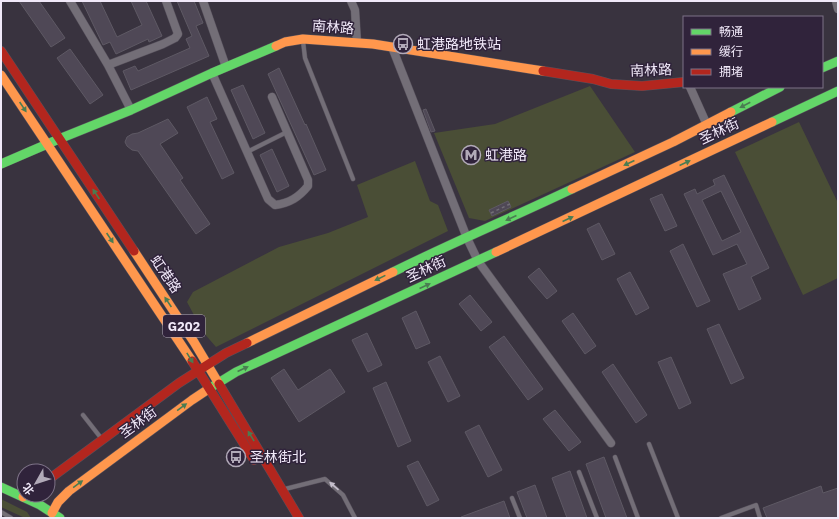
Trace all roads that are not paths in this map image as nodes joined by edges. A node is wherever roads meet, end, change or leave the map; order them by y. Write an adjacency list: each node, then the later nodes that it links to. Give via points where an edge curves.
1 (70, 1): 14 (street)
2 (166, 1): 14 (street, via 178,34 175,38)
3 (203, 1): 15 (street)
4 (351, 1): 8 (street, via 355,10)
5 (836, 1): 6 (street)
6 (838, 9)
7 (303, 39): 8 (main road, 南林路); 15 (main road, 南林路, via 285,42); 31 (lane, via 305,58)
8 (357, 43): 9 (main road, 南林路)
9 (392, 47): 19 (main road, 南林路, via 611,84 642,86); 32 (street)
10 (1, 51): 27 (main road, 虹港路 / G202)
11 (838, 58): 12 (main road)
12 (823, 61)
13 (838, 61): 16 (main road)
14 (108, 65): 24 (street)
15 (226, 67): 17 (main road, 南林路)
16 (823, 68)
17 (212, 73): 24 (main road, 南林路); 29 (street)
18 (1, 74): 28 (main road, 虹港路 / G202, one-way to 28)
19 (683, 82)
20 (690, 88): 25 (street)
21 (771, 90): 25 (main road, 圣林街, one-way to 25)
22 (838, 91): 33 (main road, 圣林街, one-way to 22)
23 (272, 97): 26 (street)
24 (131, 110): 27 (main road, 南林路)
25 (707, 125): 32 (main road, 圣林街, one-way to 32)
26 (287, 132): 29 (lane); 29 (street, via 308,180 308,186 293,200 275,205 268,199)
27 (59, 139): 28 (main road, 南林路); 34 (main road, 虹港路 / G202, one-way to 27)
28 (47, 144): 30 (main road, 南林路); 35 (main road, 虹港路 / G202, one-way to 35)
29 (247, 152)
30 (1, 164)
31 (353, 179)
32 (467, 238): 33 (street); 34 (main road, 圣林街, one-way to 34, via 226,353)
33 (478, 261): 36 (main road, 圣林街, one-way to 33, via 236,372); 40 (street)
34 (208, 364): 35 (main road, 圣林街); 36 (main road, 虹港路 / G202)
35 (198, 371): 37 (main road, 虹港路 / G202); 39 (main road, 圣林街)
36 (219, 383): 37 (main road, 圣林街); 48 (main road, 虹港路 / G202, one-way to 36)
37 (209, 389): 43 (main road, 虹港路 / G202); 54 (main road, 圣林街, one-way to 37, via 58,502 69,491)
38 (83, 414): 39 (lane)
39 (102, 440): 45 (main road, 圣林街)
40 (610, 443)
41 (649, 444): 61 (lane)
42 (615, 457): 60 (lane)
43 (259, 468)
44 (579, 472): 59 (lane)
45 (56, 474)
46 (266, 481): 52 (main road)
47 (1, 487): 49 (main road)
48 (283, 490): 56 (main road, 虹港路 / G202); 57 (lane, one-way to 48, via 343,495 325,479)
49 (16, 493)
50 (512, 498): 58 (lane)
51 (36, 503): 54 (main road)
52 (281, 506)
53 (1, 512): 55 (lane)
54 (57, 516)
55 (11, 518)
56 (300, 518)
57 (355, 518)
58 (520, 518)
59 (597, 518)
60 (638, 518)
61 (678, 518)
62 (721, 518): 63 (lane, via 756,506)
63 (760, 518)

